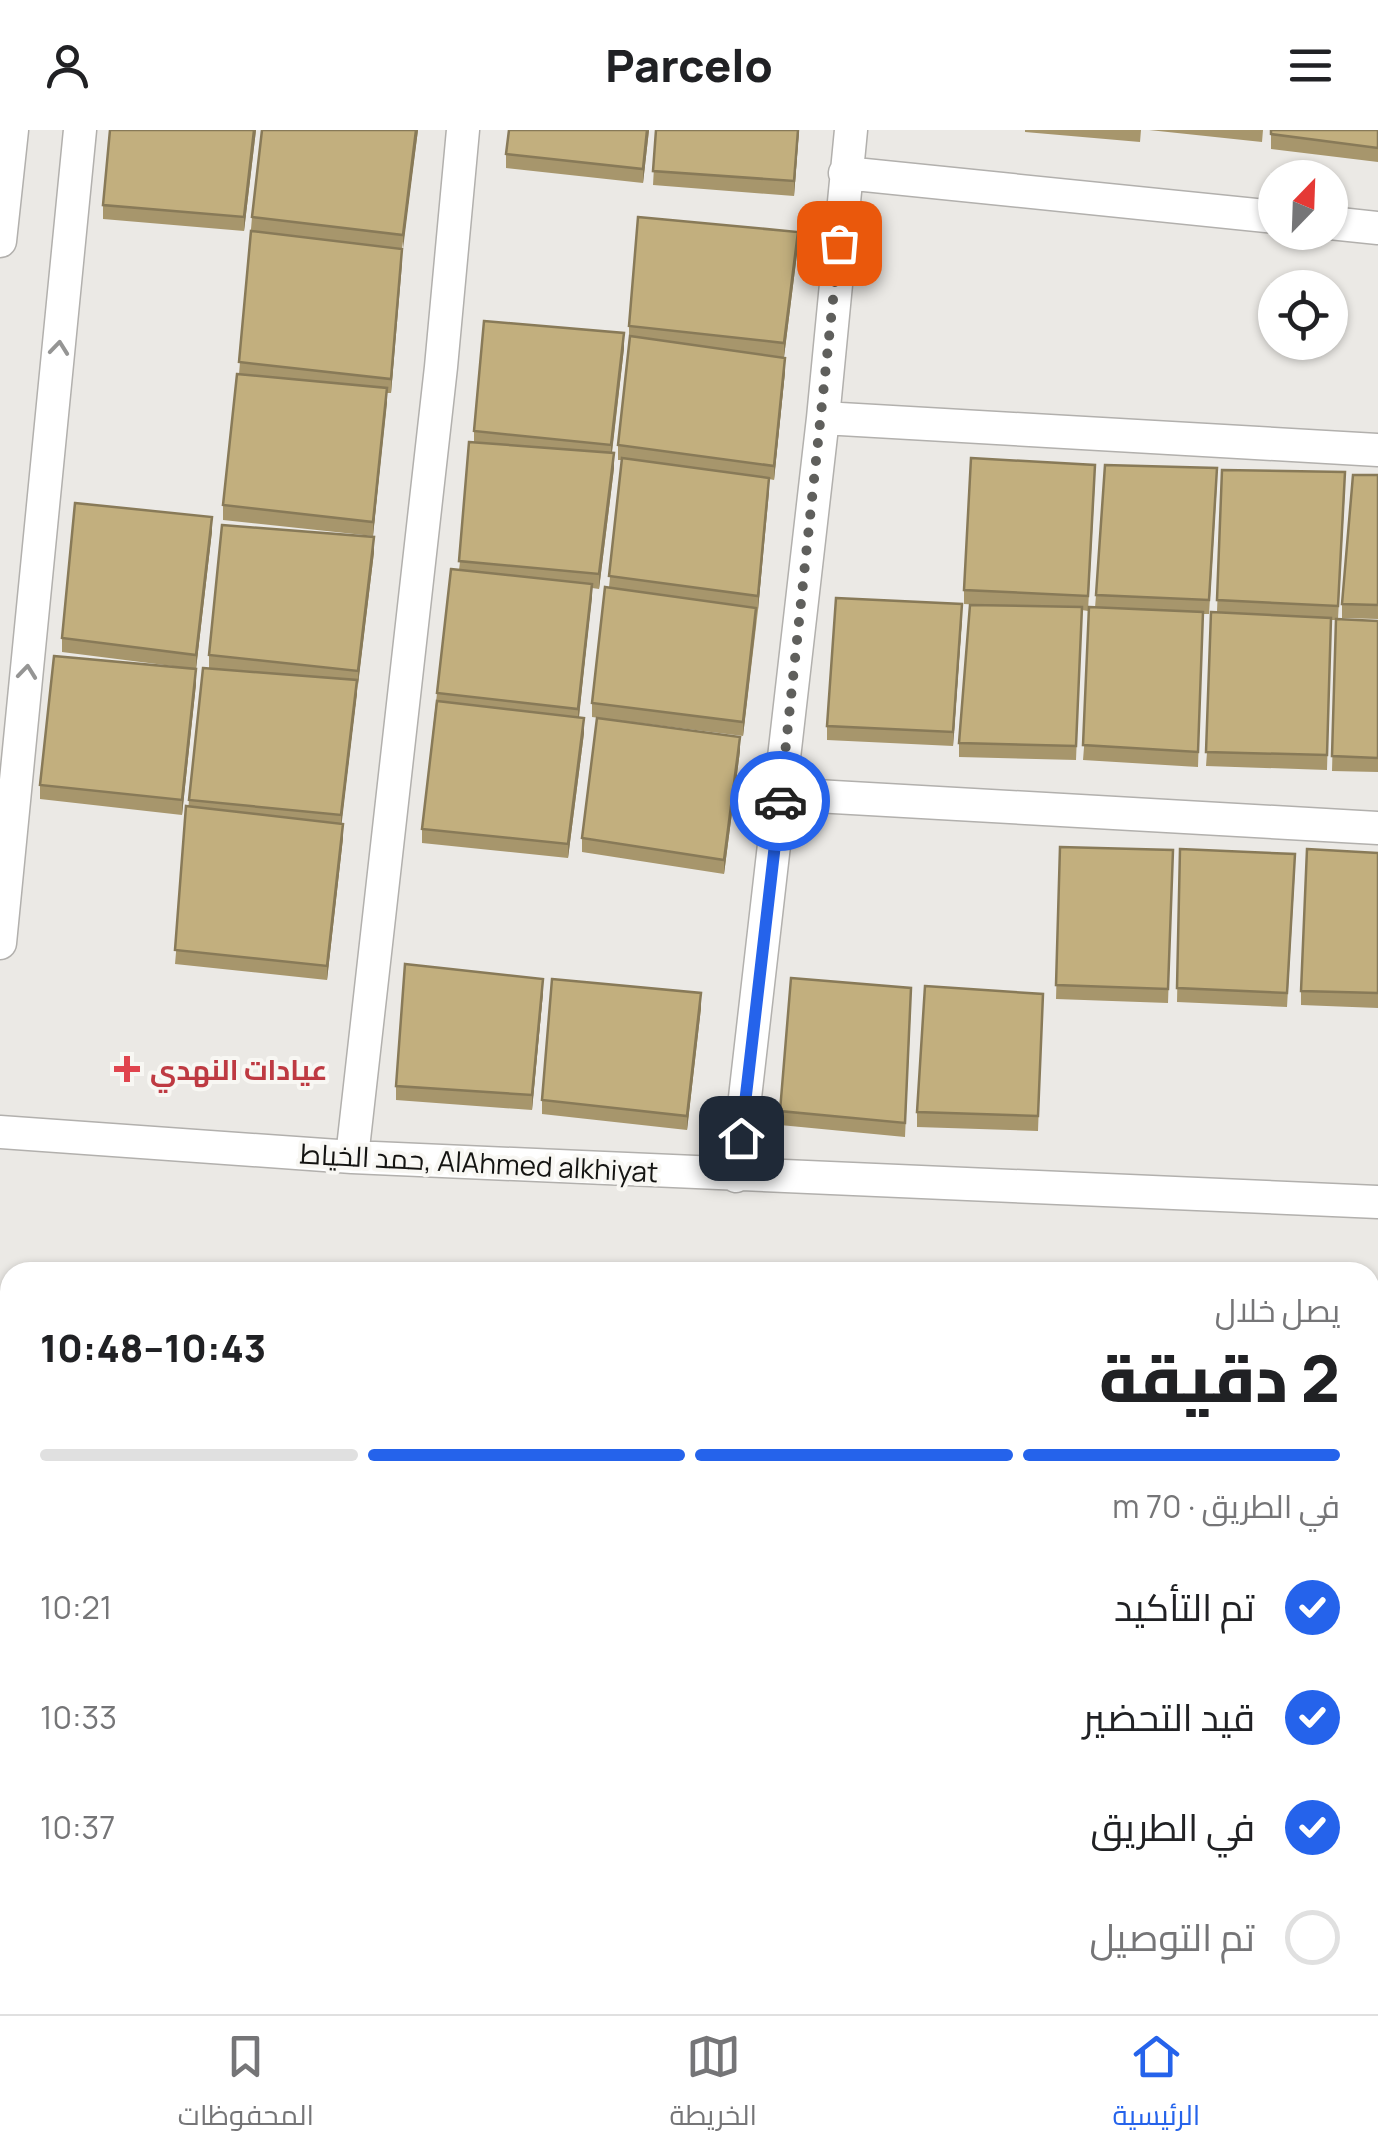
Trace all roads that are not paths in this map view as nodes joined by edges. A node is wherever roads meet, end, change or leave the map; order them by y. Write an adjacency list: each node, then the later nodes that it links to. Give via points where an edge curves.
1 (12, 130): 9 (street)
2 (80, 130): 12 (street, one-way to 2)
3 (463, 130): 17 (street)
4 (850, 130): 5 (street)
5 (845, 173): 6 (street); 10 (street)
6 (1258, 216)
7 (1348, 225): 8 (street)
8 (1378, 228)
9 (0, 241)
10 (823, 418): 11 (street); 13 (street)
11 (1378, 450)
12 (11, 714): 15 (street)
13 (781, 794): 14 (street); 18 (street)
14 (1378, 828)
15 (0, 943)
16 (0, 1132): 17 (street, حمد الخياط, AlAhmed alkhiyat)
17 (352, 1157): 18 (street, حمد الخياط, AlAhmed alkhiyat)
18 (736, 1176): 19 (street, حمد الخياط, AlAhmed alkhiyat)
19 (1378, 1202)

